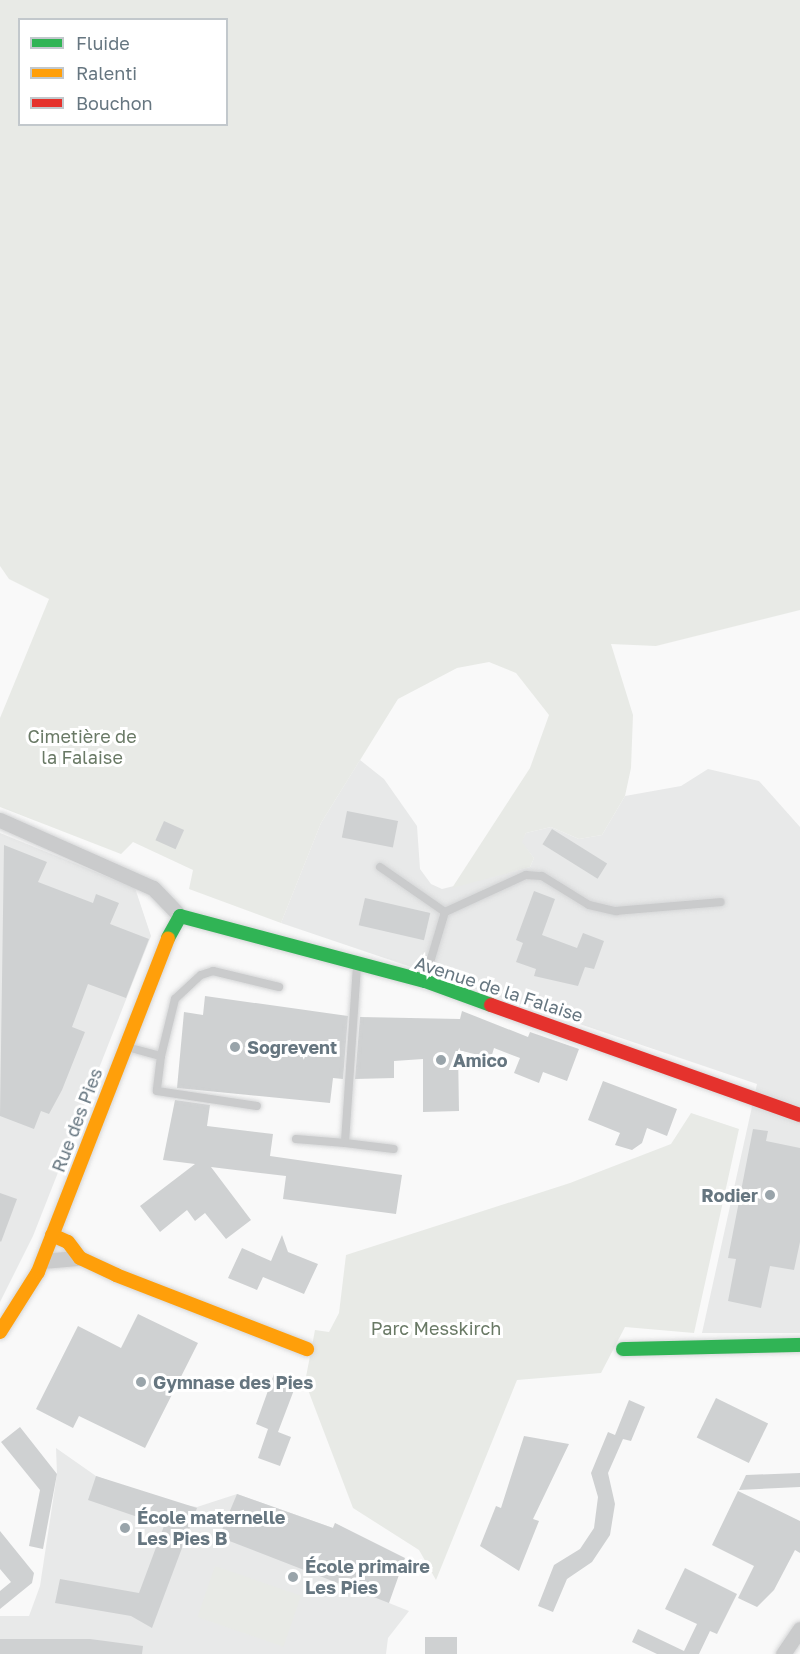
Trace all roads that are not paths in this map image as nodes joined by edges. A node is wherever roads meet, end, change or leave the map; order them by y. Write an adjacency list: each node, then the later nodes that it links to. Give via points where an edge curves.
1 (0, 820): 5 (street, via 153,888)
2 (380, 867): 4 (lane)
3 (721, 902): 4 (lane, via 616,911 589,905 542,876 526,875)
4 (445, 912): 7 (lane)
5 (180, 916): 6 (street, Avenue de la Falaise); 9 (street, Rue des Pies)
6 (357, 964): 7 (street, Avenue de la Falaise); 14 (lane)
7 (425, 981): 12 (street, Avenue de la Falaise)
8 (279, 987): 10 (lane, via 213,971 201,975 175,999)
9 (125, 1047): 10 (lane); 16 (street, Rue des Pies)
10 (160, 1056): 11 (lane, via 157,1091)
11 (257, 1106)
12 (800, 1115)
13 (296, 1139): 14 (lane)
14 (345, 1143): 15 (lane)
15 (394, 1149)
16 (52, 1235): 17 (street, via 68,1242); 18 (street, Rue des Pies)
17 (80, 1258): 18 (street); 22 (street, via 273,1340)
18 (42, 1261): 19 (street, Rue des Pies)
19 (0, 1332)
20 (800, 1345): 21 (street)
21 (623, 1348)
22 (307, 1349)
23 (800, 1629): 24 (street)
24 (783, 1654)

